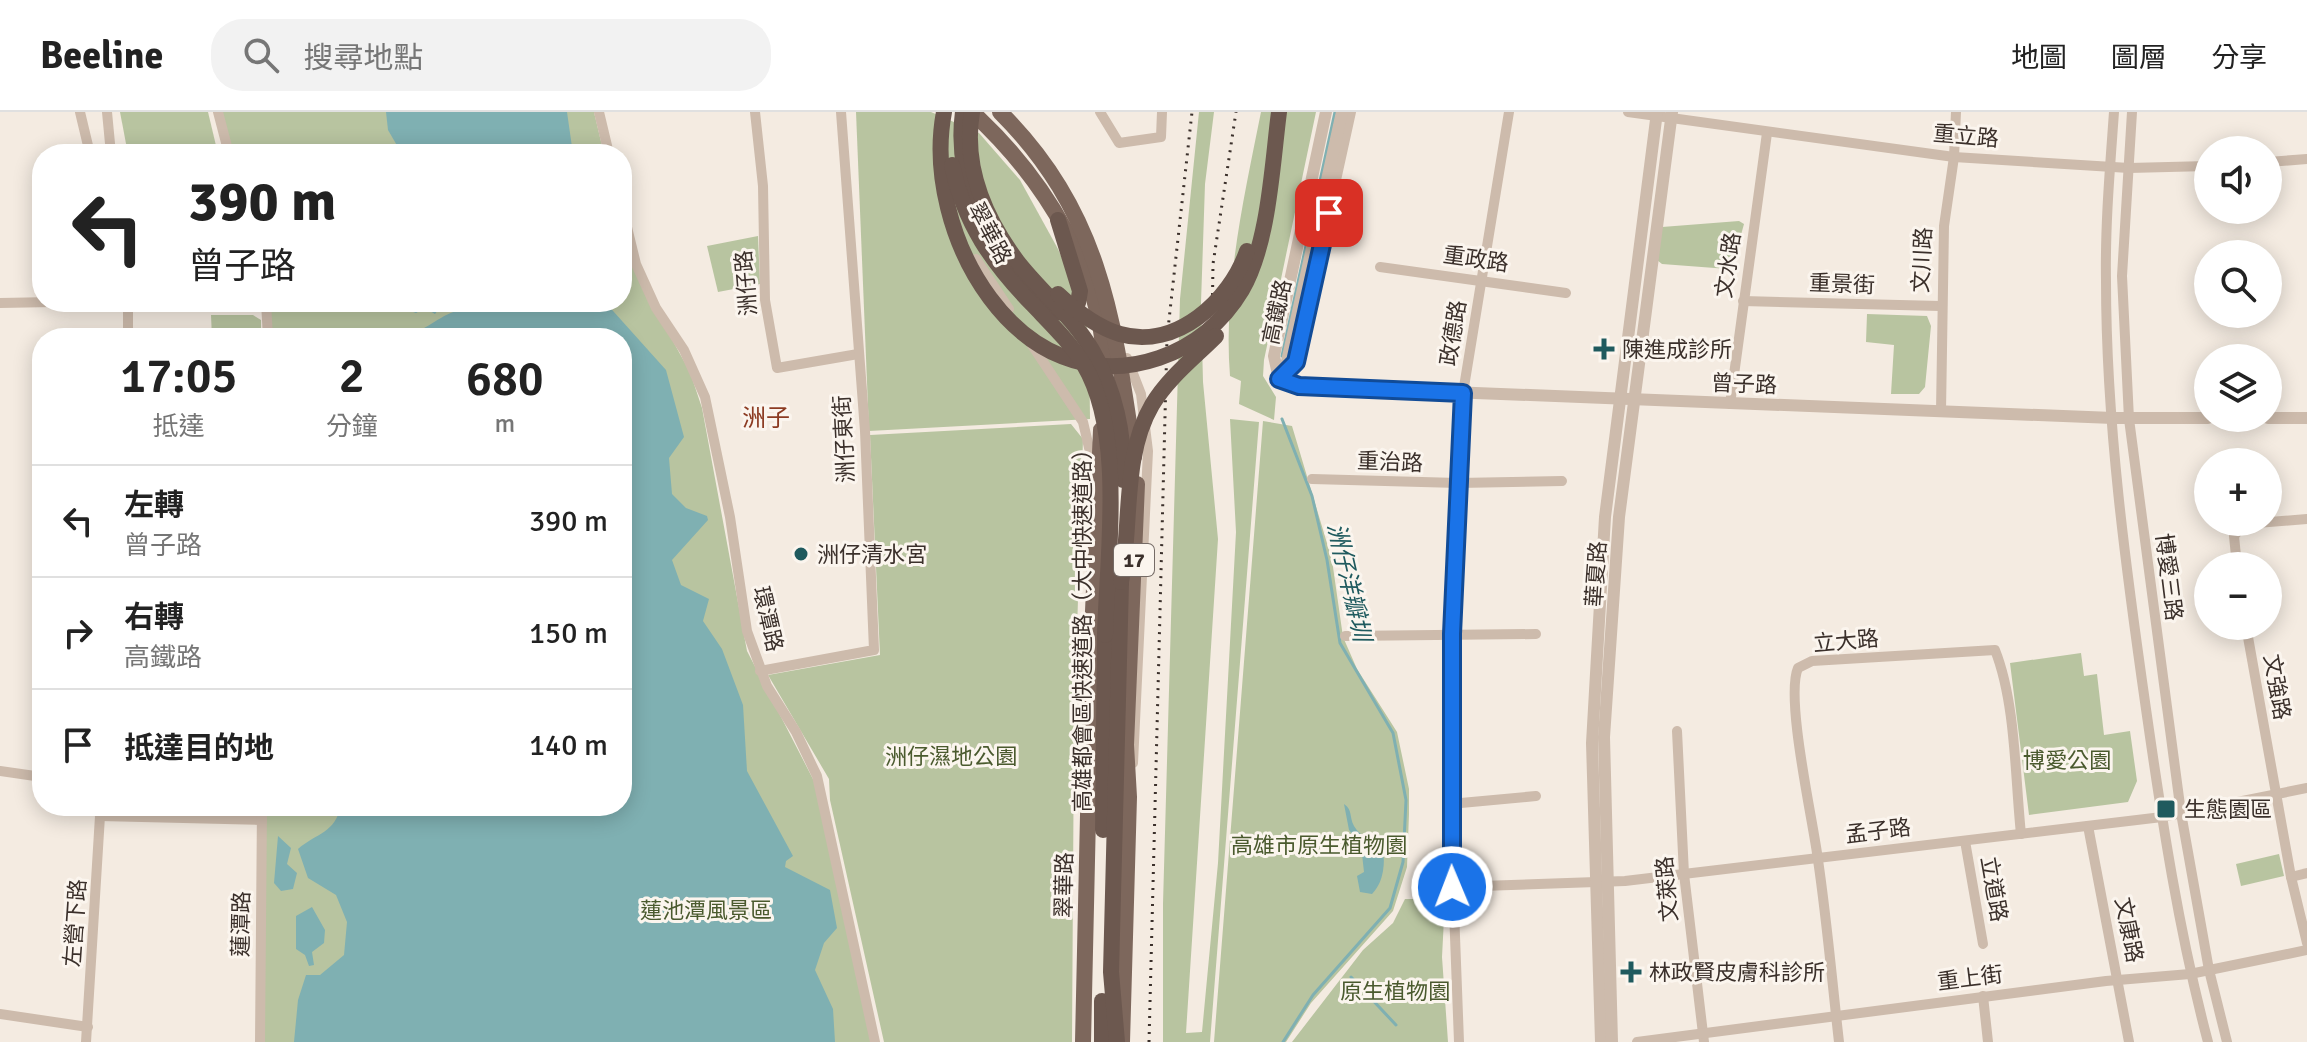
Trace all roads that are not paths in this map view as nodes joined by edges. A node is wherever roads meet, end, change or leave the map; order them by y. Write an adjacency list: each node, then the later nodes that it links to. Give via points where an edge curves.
1 (80, 112): 29 (street)
2 (107, 112): 30 (street)
3 (218, 112): 31 (street)
4 (599, 112): 32 (street)
5 (755, 112): 49 (street, 洲仔路, via 763,186 765,300 777,368)
6 (841, 112): 49 (street, 洲仔東街)
7 (938, 112): 63 (street, 翠華路, via 955,221 1083,422)
8 (944, 112): 16 (highway, bridge, via 942,163 948,207 965,258 982,288 1012,325 1034,341 1075,359 1104,364 1171,354 1198,340 1231,307 1258,252)
9 (954, 112): 111 (highway, 高雄都會區快速道路（大中快速道路）, bridge, via 952,164 965,213 988,255 1084,365 1107,437)
10 (963, 112): 39 (highway, via 965,174 979,218 1007,265 1053,311 1063,313 1080,297)
11 (972, 112): 39 (main road, 翠華路 / 17, via 1011,149); 40 (highway, 高雄都會區快速道路（大中快速道路）, bridge, via 974,174)
12 (1000, 112): 112 (main road, 17, via 1067,198 1095,256 1110,305 1137,483)
13 (1100, 112): 14 (street, via 1119,143 1161,137)
14 (1162, 112)
15 (1272, 112): 40 (highway, bridge, via 1259,205 1245,258 1222,295 1187,324 1149,337 1105,328 1065,301)
16 (1279, 112)
17 (1286, 112): 66 (highway, bridge, via 1256,278 1231,318 1152,405 1139,435)
18 (1326, 112): 50 (street, 高鐵路, via 1274,356)
19 (1342, 112): 50 (street, 高鐵路)
20 (1351, 112): 50 (street, 高鐵路, via 1296,362)
21 (1509, 112): 43 (street, 政德路)
22 (1628, 112): 26 (street, 重立路)
23 (1956, 112): 33 (street, 文川路)
24 (2114, 112): 36 (street, 博愛三路)
25 (2132, 112): 38 (street, 博愛三路)
26 (1657, 115): 27 (street, 重立路); 52 (street, 華夏路)
27 (1672, 116): 28 (street, 重立路); 52 (street, 華夏路)
28 (1767, 133): 33 (street, 重立路); 45 (street, 文水路)
29 (88, 144)
30 (110, 144)
31 (226, 144)
32 (607, 144)
33 (1954, 157): 36 (street, 重立路); 48 (street, 文川路)
34 (2307, 159): 35 (street)
35 (2282, 161)
36 (2110, 166): 38 (street, 重立路); 55 (street, 博愛三路, via 2106,282)
37 (2194, 166): 38 (street, 重立路)
38 (2129, 168): 59 (street, 博愛三路, via 2122,276)
39 (1058, 220): 63 (main road, 翠華路 / 17, via 1094,301 1104,355)
40 (1005, 242): 66 (highway, 高雄都會區快速道路（大中快速道路）, bridge, via 1071,322 1105,376 1118,415 1124,467)
41 (632, 248): 71 (street, 環潭路, via 656,308 684,350 705,397 747,631)
42 (1380, 267): 43 (street, 重政路)
43 (1482, 278): 44 (street, 重政路); 51 (street, 政德路)
44 (1566, 293)
45 (1743, 301): 48 (street, 重景街); 53 (street, 文水路)
46 (32, 302): 47 (street)
47 (0, 303)
48 (1940, 306): 54 (street, 文川路)
49 (858, 354): 71 (street, 洲仔東街, via 874,650)
50 (1279, 379): 51 (street, 曾子路, via 1299,386)
51 (1463, 393): 52 (street, 曾子路); 62 (street, 政德路)
52 (1627, 399): 53 (street, 曾子路); 94 (street, 華夏路, via 1605,517 1608,590 1592,743)
53 (1730, 404): 54 (street, 曾子路)
54 (1941, 411): 55 (street, 曾子路)
55 (2113, 418): 59 (street, 曾子路); 84 (street, 博愛三路)
56 (2194, 418): 59 (street, 曾子路)
57 (2282, 418): 58 (street)
58 (2307, 418)
59 (2129, 419): 79 (street, 博愛三路)
60 (1312, 479): 62 (street, 重治路)
61 (1562, 481): 62 (street, 重治路)
62 (1458, 483): 67 (street, 政德路)
63 (1098, 489): 110 (main road, 翠華路 / 17)
64 (2307, 519): 65 (street, via 2244,524 2234,536)
65 (2236, 552)
66 (1121, 582): 112 (highway, 高雄都會區快速道路（大中快速道路）, via 1111,972)
67 (1452, 634): 68 (street); 69 (street); 78 (street, 政德路)
68 (1536, 634)
69 (1345, 636)
70 (2248, 640): 77 (street, 文強路)
71 (760, 671): 109 (street, 環潭路, via 817,776)
72 (1677, 731): 92 (street, 文萊路)
73 (0, 771): 74 (street)
74 (32, 776)
75 (2307, 788): 77 (street, 孟子路)
76 (1536, 796): 78 (street)
77 (2275, 796): 79 (street, 孟子路); 93 (street, 文強路)
78 (1450, 804): 95 (street, 政德路)
79 (2181, 813): 84 (street, 孟子路); 99 (street, 博愛三路)
80 (99, 816): 105 (street, 左營下路)
81 (125, 816): 85 (street)
82 (141, 816): 85 (street)
83 (262, 816): 86 (street, 蓮潭路)
84 (2162, 817): 87 (street, 孟子路); 100 (street, 博愛三路)
85 (141, 819): 86 (street)
86 (262, 820): 108 (street, 蓮潭路)
87 (2088, 826): 88 (street, 孟子路); 101 (street, 文康路)
88 (2021, 834): 89 (street, 孟子路); 90 (street, 立大路, via 1995,650 1812,661 1798,668 1792,681)
89 (1965, 841): 90 (street, 孟子路); 97 (street, 立道路)
90 (1818, 858): 92 (street, 孟子路); 104 (street, 立大路)
91 (2307, 873): 93 (street)
92 (1684, 874): 94 (street, 孟子路); 106 (street, 文萊路)
93 (2291, 877): 96 (street, 文強路)
94 (1601, 882): 95 (street, 孟子路); 114 (street, 華夏路); 115 (street, 華夏路)
95 (1452, 887): 113 (street, 政德路)
96 (2307, 943)
97 (1983, 944)
98 (2307, 950): 99 (street, 重上街)
99 (2209, 970): 100 (street, 重上街); 121 (street, 博愛三路)
100 (2190, 974): 101 (street, 重上街); 120 (street, 博愛三路)
101 (2118, 979): 102 (street, 重上街); 119 (street, 文康路)
102 (1983, 996): 104 (street, 重上街); 118 (street)
103 (0, 1014): 105 (street)
104 (1836, 1016): 106 (street, 重上街); 117 (street, 立大路)
105 (88, 1027): 107 (street, 左營下路)
106 (1704, 1038): 116 (street, 重上街)
107 (86, 1042)
108 (260, 1042)
109 (875, 1042)
110 (1083, 1042)
111 (1102, 1042)
112 (1119, 1042)
113 (1459, 1042)
114 (1601, 1042)
115 (1612, 1042)
116 (1637, 1042)
117 (1839, 1042)
118 (1988, 1042)
119 (2129, 1042)
120 (2208, 1042)
121 (2227, 1042)

